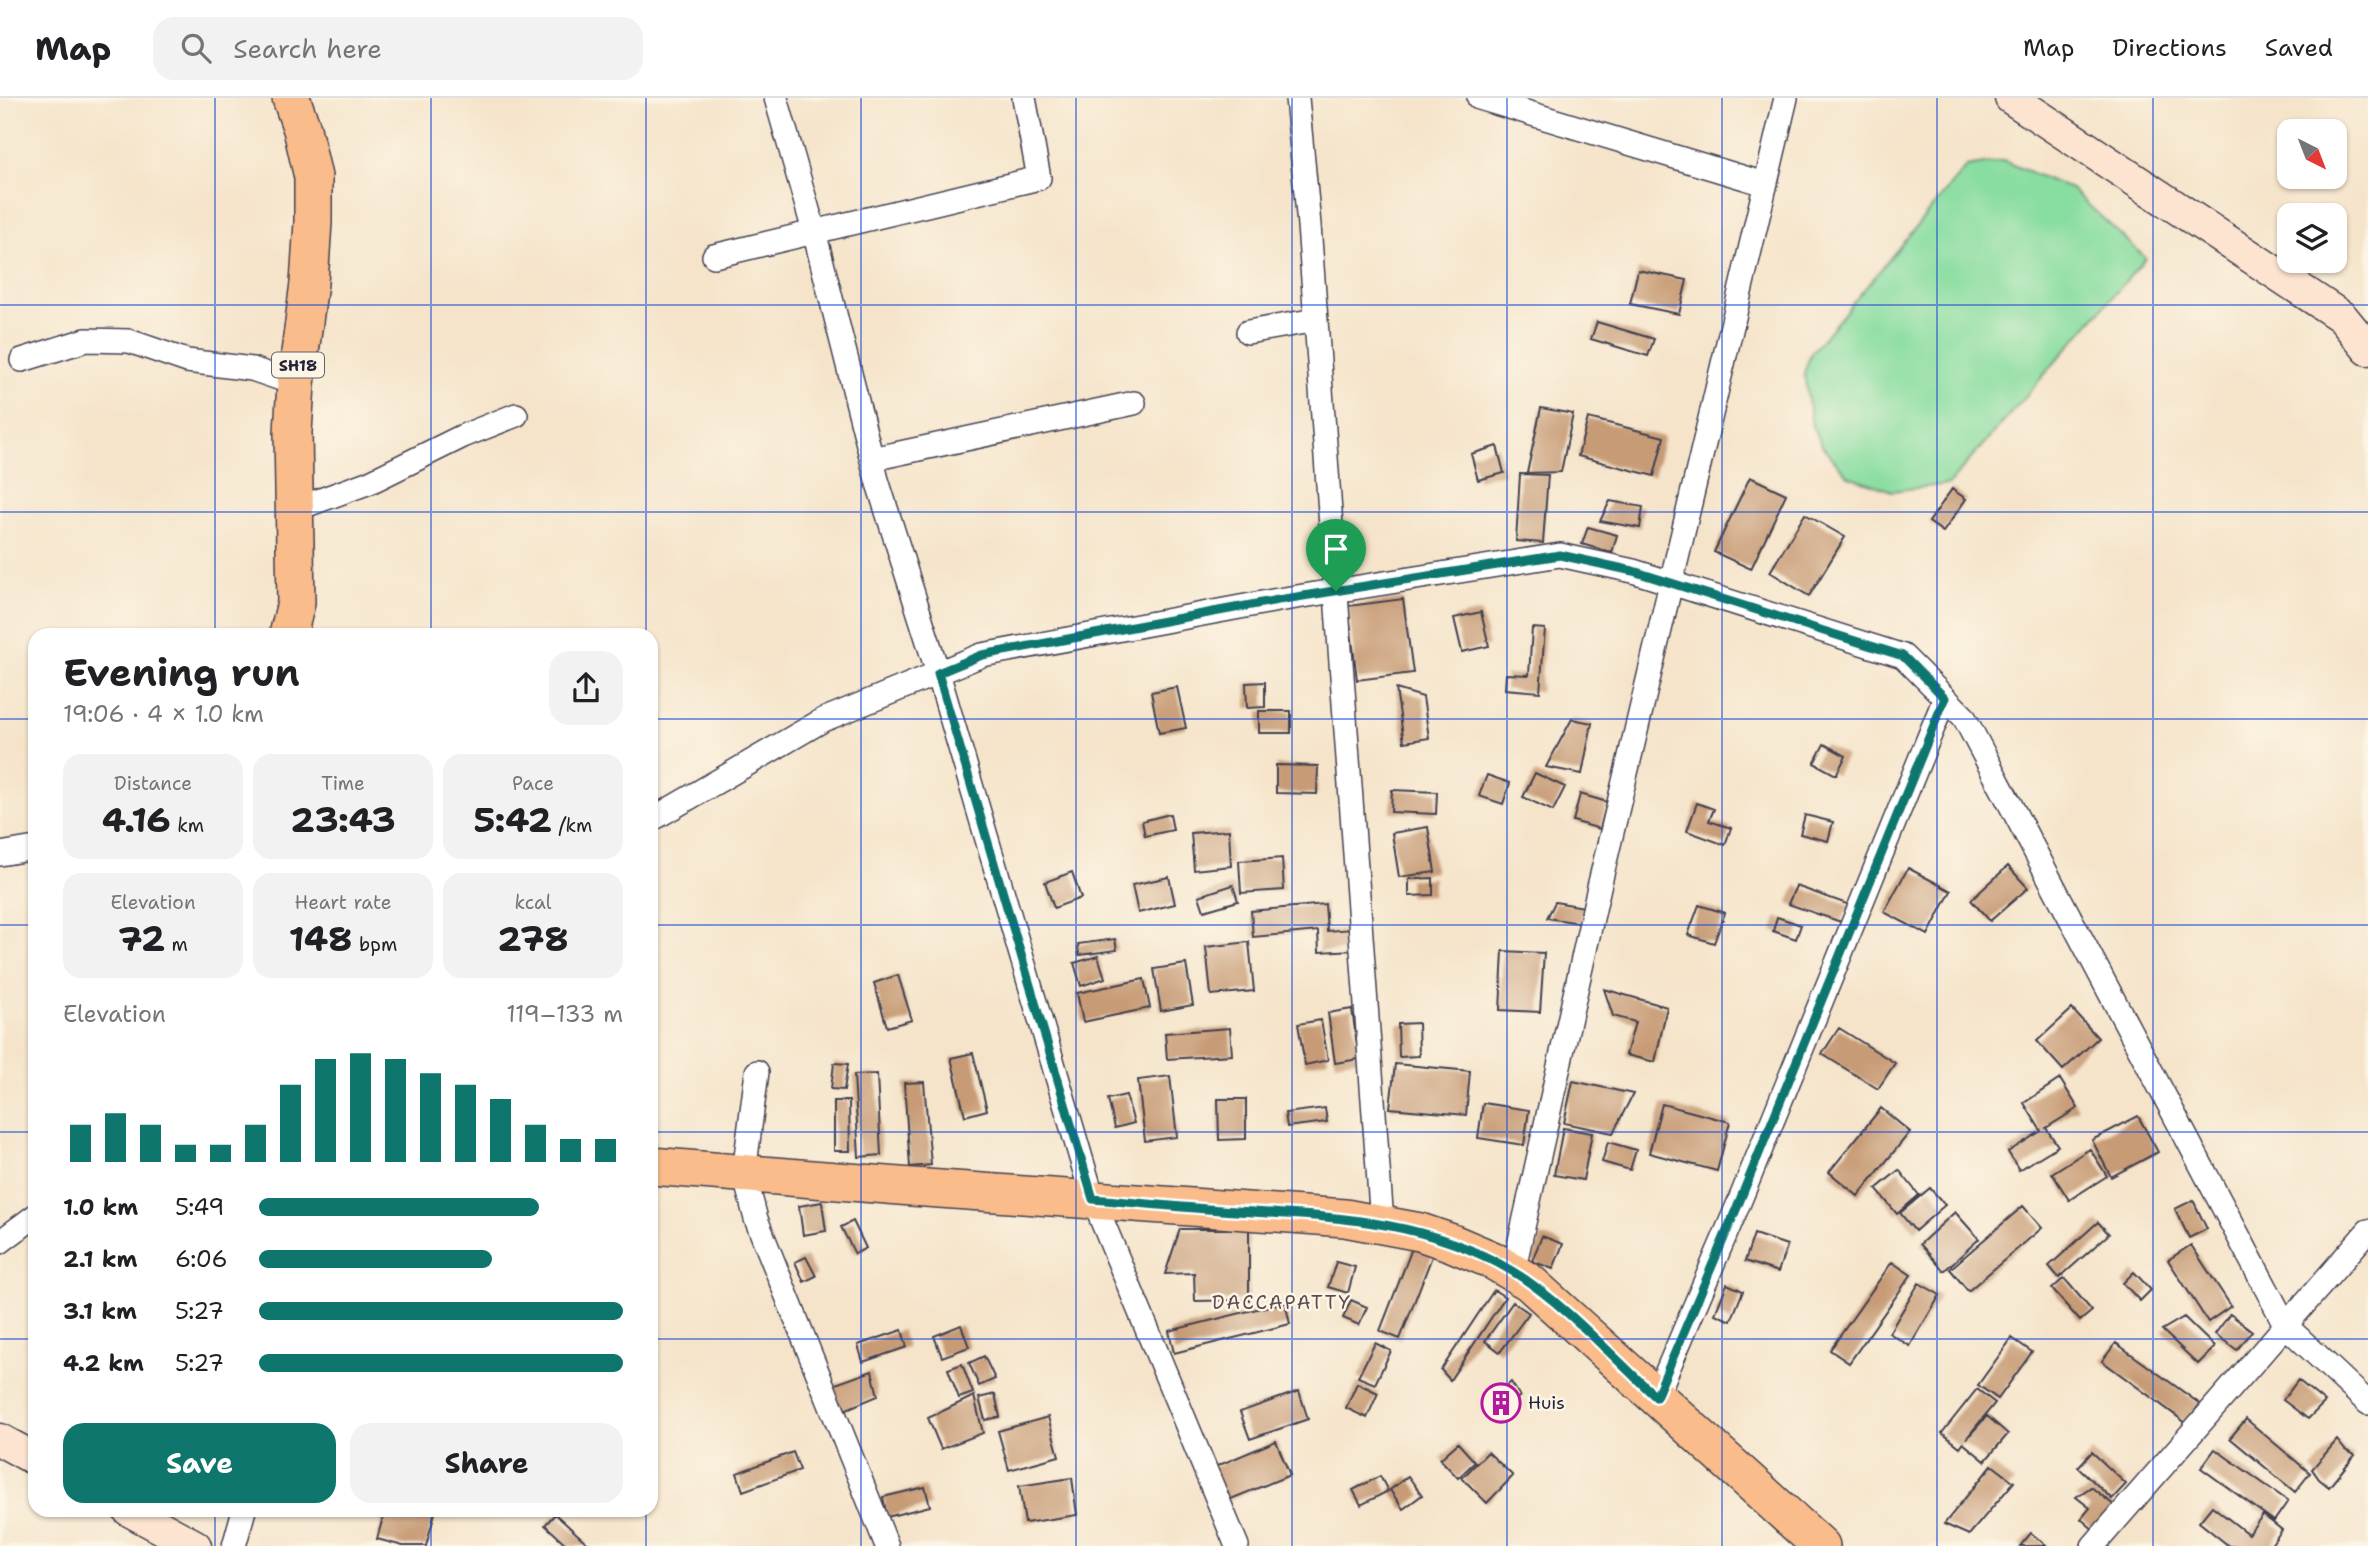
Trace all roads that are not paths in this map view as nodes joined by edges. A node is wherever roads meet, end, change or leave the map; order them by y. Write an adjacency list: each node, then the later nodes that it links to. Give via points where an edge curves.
1 (291, 98): 15 (main road, SH18, via 313,177 309,283)
2 (776, 98): 9 (street)
3 (1024, 98): 9 (street, via 1039,178)
4 (1297, 98): 11 (street)
5 (1479, 98): 8 (street)
6 (1786, 98): 8 (street)
7 (2011, 98): 13 (street, via 2342,317)
8 (1765, 184): 20 (street)
9 (814, 231): 10 (street); 18 (street)
10 (714, 256)
11 (1316, 320): 12 (street); 21 (street)
12 (1248, 332)
13 (2368, 349)
14 (22, 360): 15 (street, via 86,340 128,341 187,361 252,369)
15 (296, 384): 19 (main road, SH18)
16 (1134, 403): 18 (street)
17 (516, 415): 19 (street, via 370,482)
18 (872, 459): 23 (street)
19 (296, 509): 22 (main road, SH18, via 296,603)
20 (1672, 584): 21 (street, via 1560,555); 24 (street, via 1903,656); 36 (street)
21 (1336, 591): 23 (street, via 982,655); 33 (street)
22 (290, 628)
23 (938, 673): 25 (street, via 823,720); 31 (street)
24 (1945, 698): 37 (street, via 1964,717); 38 (street)
25 (658, 816)
26 (28, 849): 27 (street)
27 (0, 854)
28 (758, 1072): 30 (street)
29 (658, 1167): 30 (main road)
30 (744, 1173): 31 (main road); 46 (street, via 756,1219)
31 (1093, 1199): 33 (main road); 47 (street)
32 (28, 1221): 35 (street)
33 (1382, 1223): 36 (main road, via 1452,1243)
34 (2368, 1231): 37 (street)
35 (0, 1242)
36 (1513, 1272): 38 (main road, via 1551,1300)
37 (2286, 1326): 39 (street); 49 (street)
38 (1656, 1397): 48 (main road)
39 (2368, 1404)
40 (0, 1440): 41 (street)
41 (28, 1455)
42 (143, 1517): 44 (street)
43 (242, 1517): 45 (street)
44 (195, 1546)
45 (234, 1546)
46 (887, 1546)
47 (1237, 1546)
48 (1821, 1546)
49 (2092, 1546)

